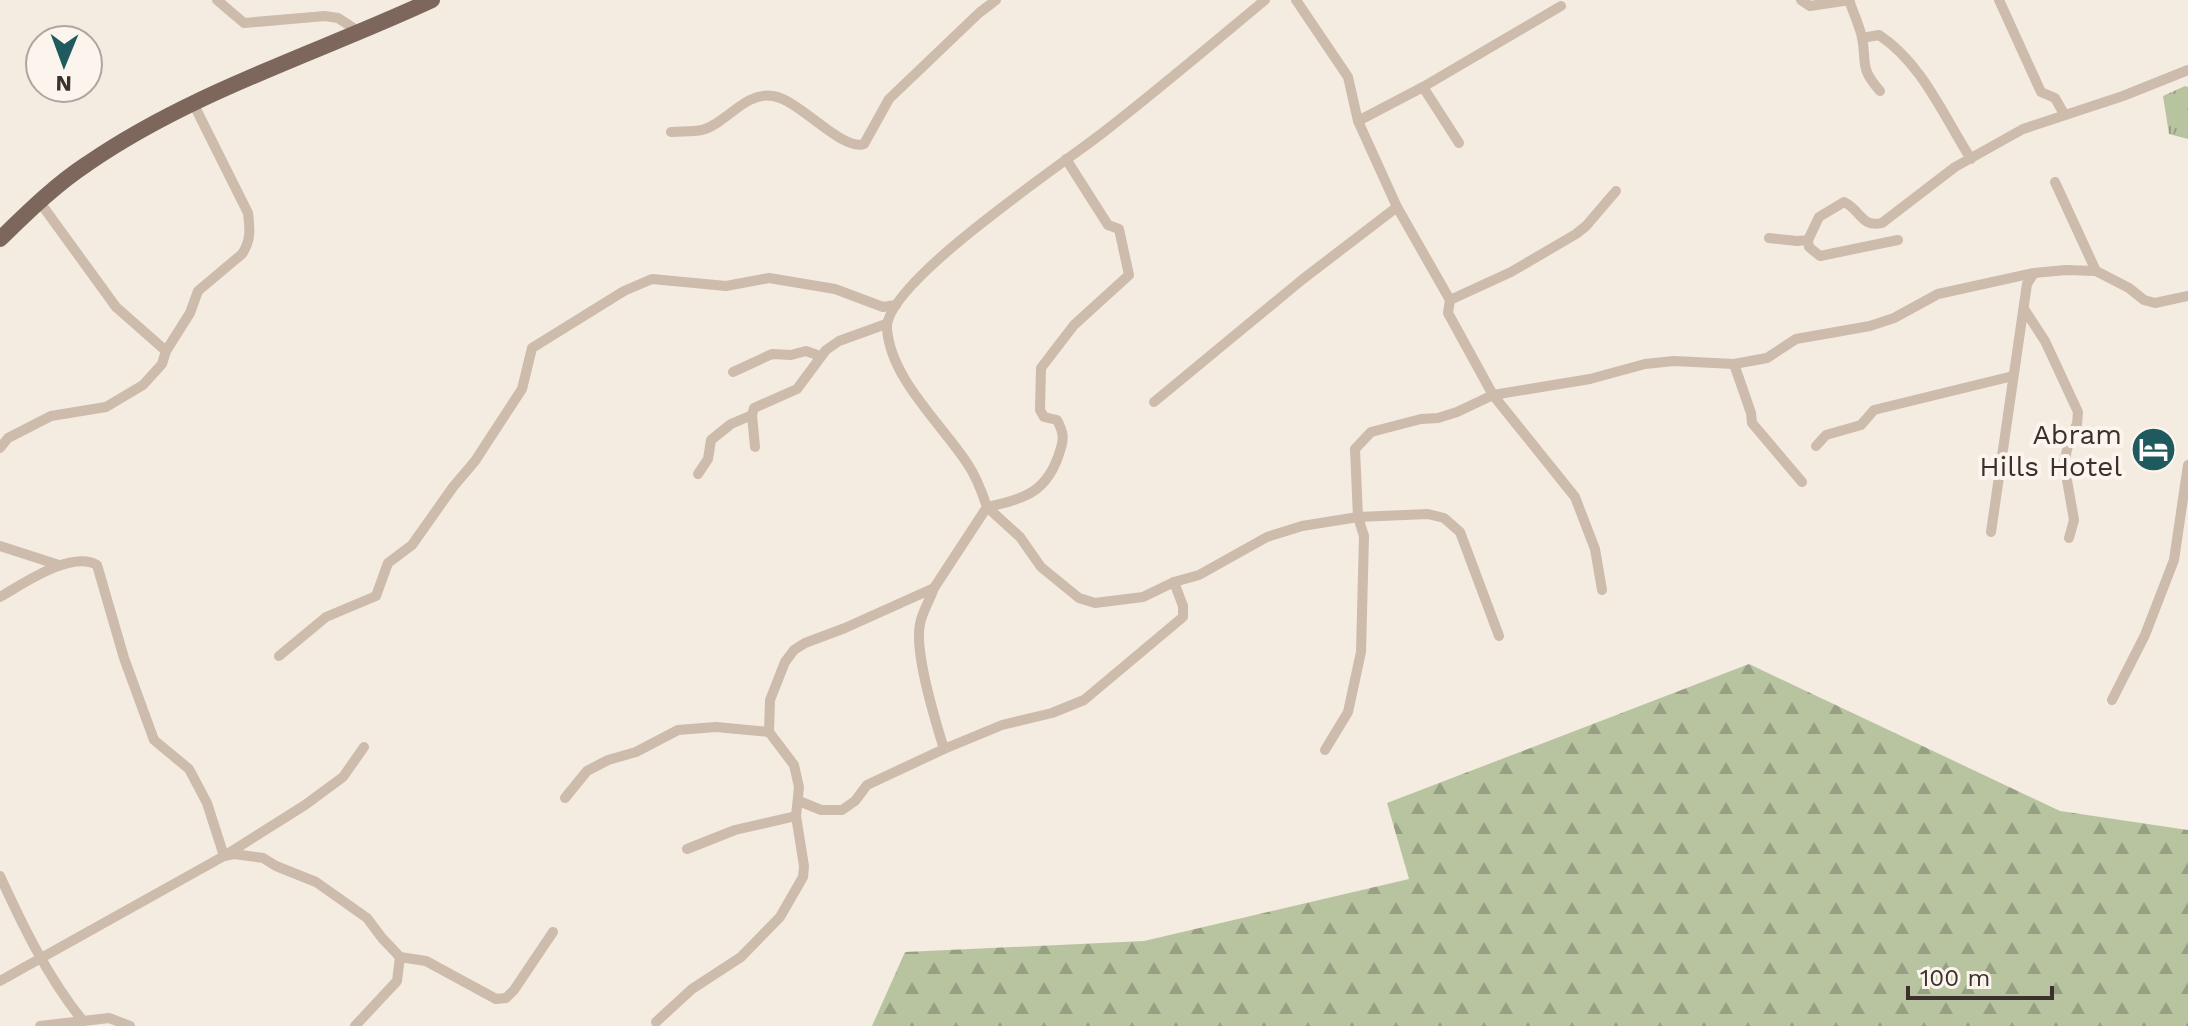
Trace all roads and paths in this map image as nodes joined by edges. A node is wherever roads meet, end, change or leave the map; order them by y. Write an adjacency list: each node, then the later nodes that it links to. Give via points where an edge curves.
1 (217, 0): 10 (street, via 244,23 325,16)
2 (432, 0): 10 (main road)
3 (996, 0): 18 (street, via 889,99 864,144 853,145 796,106 769,95 704,130)
4 (1265, 0): 20 (street)
5 (1801, 0): 6 (street, via 1810,6)
6 (1850, 0): 11 (street)
7 (1999, 0): 16 (street, via 2041,92 2055,98)
8 (1299, 1): 17 (street, via 1348,77)
9 (1561, 6): 13 (street)
10 (361, 33): 15 (main road)
11 (1862, 38): 14 (street, via 1863,65); 21 (street, via 1879,35 1896,46)
12 (2188, 70): 16 (street)
13 (1423, 87): 17 (street); 19 (street)
14 (1880, 91)
15 (193, 103): 24 (main road, via 113,146); 39 (street, via 248,213 250,233 242,254 198,291)
16 (2064, 114): 21 (street, via 2023,129)
17 (1358, 121): 25 (street)
18 (671, 132)
19 (1459, 143)
20 (1066, 159): 36 (street, via 961,240); 53 (street, via 1108,225 1119,229 1129,275 1074,325 1041,368 1040,410 1044,417 1057,420 1064,441 1057,465 1034,492)
21 (1971, 159): 28 (street, via 1882,223 1863,221 1844,202 1833,206 1819,217)
22 (2055, 182): 30 (street)
23 (1616, 191): 35 (street, via 1576,234)
24 (39, 201): 27 (main road); 39 (street, via 116,307)
25 (1397, 207): 35 (street); 45 (street)
26 (1769, 238): 28 (street)
27 (0, 239)
28 (1808, 240): 29 (street, via 1820,256)
29 (1898, 240)
30 (2096, 271): 31 (street); 34 (street, via 2155,303)
31 (2034, 273): 32 (street); 33 (street)
32 (2015, 277): 33 (street); 41 (street, via 1938,294 1894,318 1796,339 1767,358)
33 (2027, 284): 37 (street)
34 (2188, 296)
35 (1450, 300): 44 (street, via 1448,313)
36 (896, 305): 38 (street); 64 (street, via 883,307 835,289 769,278 726,286 652,279 624,291 532,348 522,389 412,545 388,563 376,596 326,617)
37 (2024, 309): 43 (street); 56 (street, via 2078,412 2064,463 2074,520)
38 (886, 324): 40 (street, via 839,341); 53 (street, via 893,360 970,466)
39 (166, 351): 49 (street, via 143,385 106,407 51,416 8,438)
40 (820, 356): 42 (street, via 806,351 772,354); 46 (street, via 797,389 760,404)
41 (1734, 364): 44 (street, via 1645,364); 52 (street, via 1752,423)
42 (733, 372)
43 (2013, 376): 47 (street, via 1874,410 1861,425 1826,435); 55 (street)
44 (1493, 395): 54 (street, via 1438,418 1371,432 1355,449); 61 (street, via 1575,497 1595,549)
45 (1154, 402)
46 (752, 415): 48 (street); 51 (street, via 711,440)
47 (1816, 446)
48 (755, 447)
49 (0, 448)
50 (2188, 465): 65 (street, via 2174,560)
51 (698, 474)
52 (1802, 482)
53 (987, 507): 59 (street, via 1020,537 1041,567 1084,601 1143,597); 60 (street)
54 (1358, 517): 59 (street, via 1267,537 1199,575); 63 (street, via 1444,518 1460,532); 69 (street, via 1364,536 1361,652 1348,712)
55 (1991, 532)
56 (2069, 538)
57 (0, 546): 58 (street)
58 (59, 565): 62 (street); 74 (street, via 97,565 154,740 189,769 207,803)
59 (1174, 582): 68 (street, via 1183,617 1084,700)
60 (934, 588): 66 (street, via 794,650 777,676); 68 (street, via 919,632)
61 (1602, 590)
62 (0, 597)
63 (1499, 636)
64 (279, 656)
65 (2112, 700)
66 (769, 732): 70 (street, via 678,730 587,771); 71 (street, via 794,765)
67 (364, 747): 74 (street, via 343,777)
68 (944, 749): 71 (street, via 867,785 842,810 821,810)
69 (1325, 750)
70 (565, 798)
71 (799, 801): 72 (street)
72 (796, 816): 73 (street, via 735,830); 81 (street, via 803,877 780,917 741,957 692,989)
73 (687, 849)
74 (224, 856): 77 (street, via 263,858 316,882 367,918); 78 (street)
75 (0, 876): 78 (street)
76 (553, 932): 77 (street, via 506,998 496,999 426,961)
77 (400, 957): 84 (street, via 397,981)
78 (43, 959): 79 (street); 80 (street)
79 (0, 981)
80 (83, 1021): 82 (street); 83 (street, via 109,1018)
81 (656, 1022)
82 (40, 1026)
83 (130, 1026)
84 (355, 1026)

